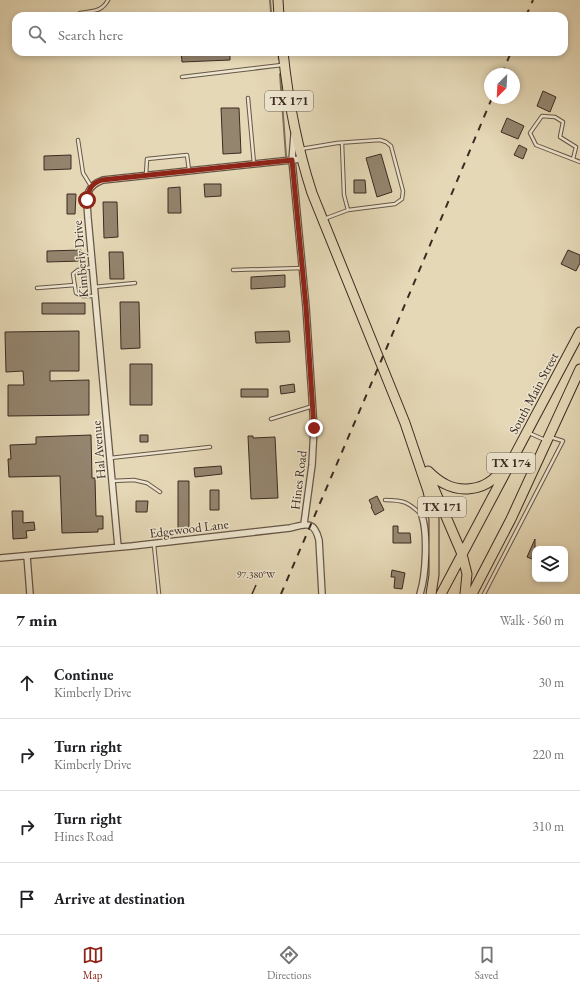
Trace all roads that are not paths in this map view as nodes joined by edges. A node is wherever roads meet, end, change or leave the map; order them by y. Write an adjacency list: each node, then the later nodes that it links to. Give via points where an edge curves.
1 (108, 0): 3 (lane, via 101,9)
2 (278, 0): 4 (main road)
3 (88, 12)
4 (279, 12)
5 (283, 56): 6 (main road, TX 171)
6 (284, 64): 7 (lane); 11 (main road, TX 171)
7 (182, 77)
8 (248, 98): 15 (lane)
9 (78, 140): 18 (lane, via 83,173)
10 (342, 143): 11 (lane); 19 (lane, via 344,195); 19 (lane, via 380,140 386,142 391,146 404,191 402,198 395,204)
11 (296, 149): 13 (main road, TX 171)
12 (573, 159): 12 (lane, via 536,145 530,133 542,116 563,122 560,137 576,147); 14 (lane)
13 (297, 160): 15 (street); 20 (main road, TX 171); 22 (street, Hines Road)
14 (580, 162)
15 (254, 164): 16 (street)
16 (189, 171): 17 (street); 17 (lane, via 187,155 147,159)
17 (146, 175): 18 (street, via 102,180)
18 (91, 187): 21 (street, Kimberly Drive, via 87,200)
19 (348, 210): 20 (lane)
20 (324, 220): 34 (main road, TX 171)
21 (92, 267): 25 (lane, via 78,270 73,274); 26 (street, Kimberly Drive)
22 (302, 268): 23 (lane); 32 (street, Hines Road)
23 (232, 270)
24 (135, 283): 26 (lane)
25 (75, 285): 27 (lane); 28 (lane, via 76,293)
26 (94, 287): 28 (street, Kimberly Drive)
27 (37, 288)
28 (94, 296): 30 (street, Kimberly Drive)
29 (580, 332): 35 (main road, South Main Street / TX 174)
30 (100, 352): 39 (street, Hal Avenue)
31 (580, 369): 36 (main road, TX 174)
32 (313, 405): 33 (lane); 45 (street, Hines Road, via 314,450)
33 (271, 419)
34 (405, 423): 40 (main road, TX 171); 55 (main road, TX 171, via 434,519)
35 (527, 432): 36 (lane); 38 (main road, South Main Street / TX 174)
36 (548, 439): 58 (main road, TX 174); 59 (lane, via 563,442)
37 (210, 447): 39 (lane)
38 (514, 456): 40 (main road, via 493,479 470,489 446,485); 48 (main road, South Main Street / TX 174)
39 (110, 458): 41 (street, Hal Avenue)
40 (425, 468): 48 (main road, TX 171)
41 (112, 481): 42 (lane, via 134,480 147,483); 47 (street, Hal Avenue)
42 (160, 492)
43 (385, 500): 44 (lane, via 399,500 412,506)
44 (422, 516): 54 (street, via 425,525 425,556 423,587)
45 (304, 524): 46 (street, Edgewood Lane, via 290,528); 51 (street, via 311,524 317,532)
46 (154, 544): 47 (street, Edgewood Lane); 53 (lane)
47 (118, 547): 49 (street, Edgewood Lane)
48 (462, 554): 56 (main road, South Main Street / TX 174); 57 (main road, TX 171, via 467,574)
49 (27, 556): 50 (street, Edgewood Lane); 52 (street)
50 (0, 558)
51 (322, 593)
52 (30, 594)
53 (159, 594)
54 (420, 594)
55 (431, 594)
56 (441, 594)
57 (465, 594)
58 (472, 594)
59 (484, 594)

